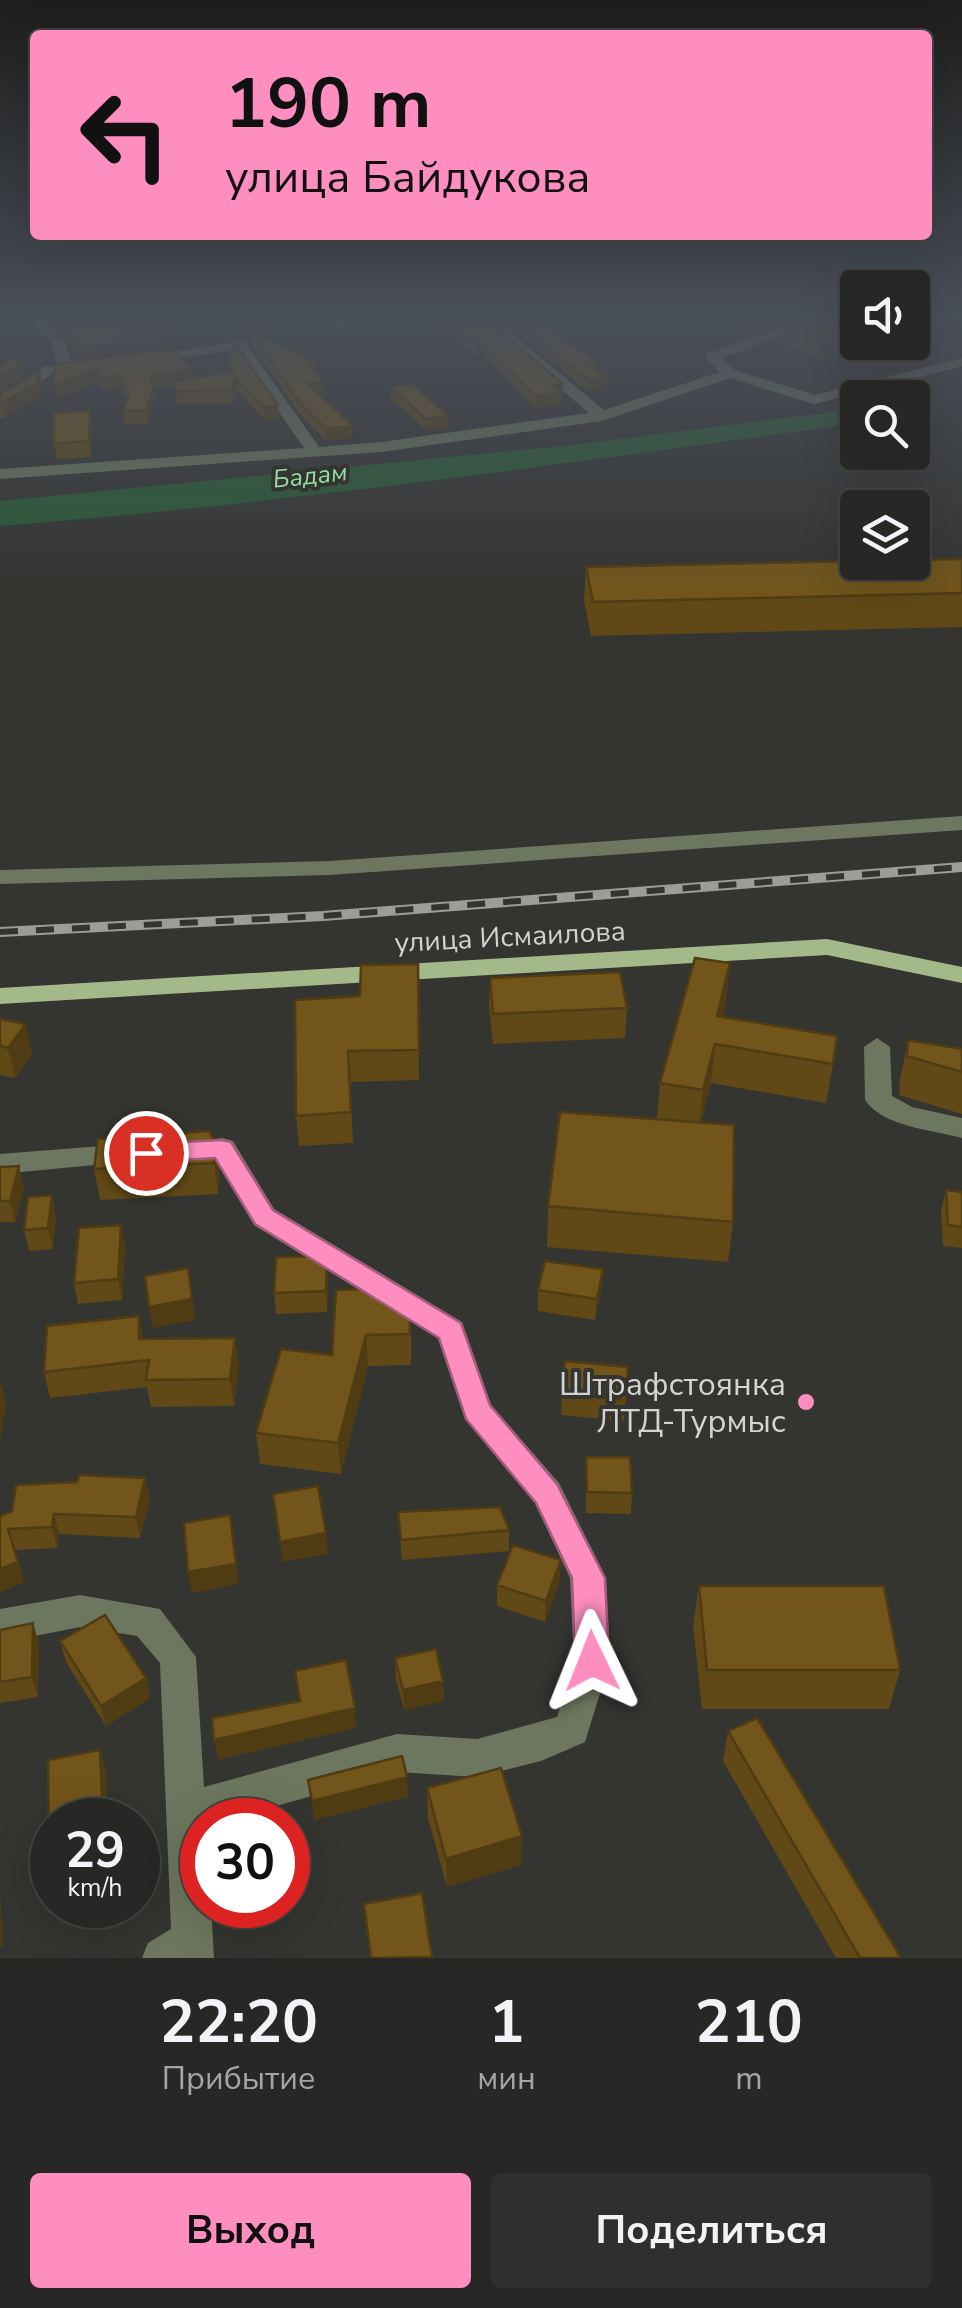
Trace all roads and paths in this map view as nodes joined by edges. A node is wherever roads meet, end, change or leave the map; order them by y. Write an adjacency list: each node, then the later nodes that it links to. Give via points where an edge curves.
1 (284, 408): 5 (street)
2 (593, 408): 4 (street)
3 (625, 408): 4 (street)
4 (602, 416): 5 (street)
5 (315, 452): 6 (street)
6 (0, 474)
7 (962, 823): 8 (street, via 330,868)
8 (0, 876)
9 (962, 975): 10 (main road, улица Исмаилова, via 827,947)
10 (0, 996)
11 (877, 1046): 12 (street, via 879,1100 904,1114)
12 (962, 1128)
13 (0, 1164): 16 (street, via 222,1148 264,1217 451,1331 477,1410 546,1493 588,1578 592,1661 572,1729 476,1758 398,1753)
14 (0, 1626): 15 (street, via 80,1611 147,1621 178,1656)
15 (183, 1798)
16 (235, 1798)

